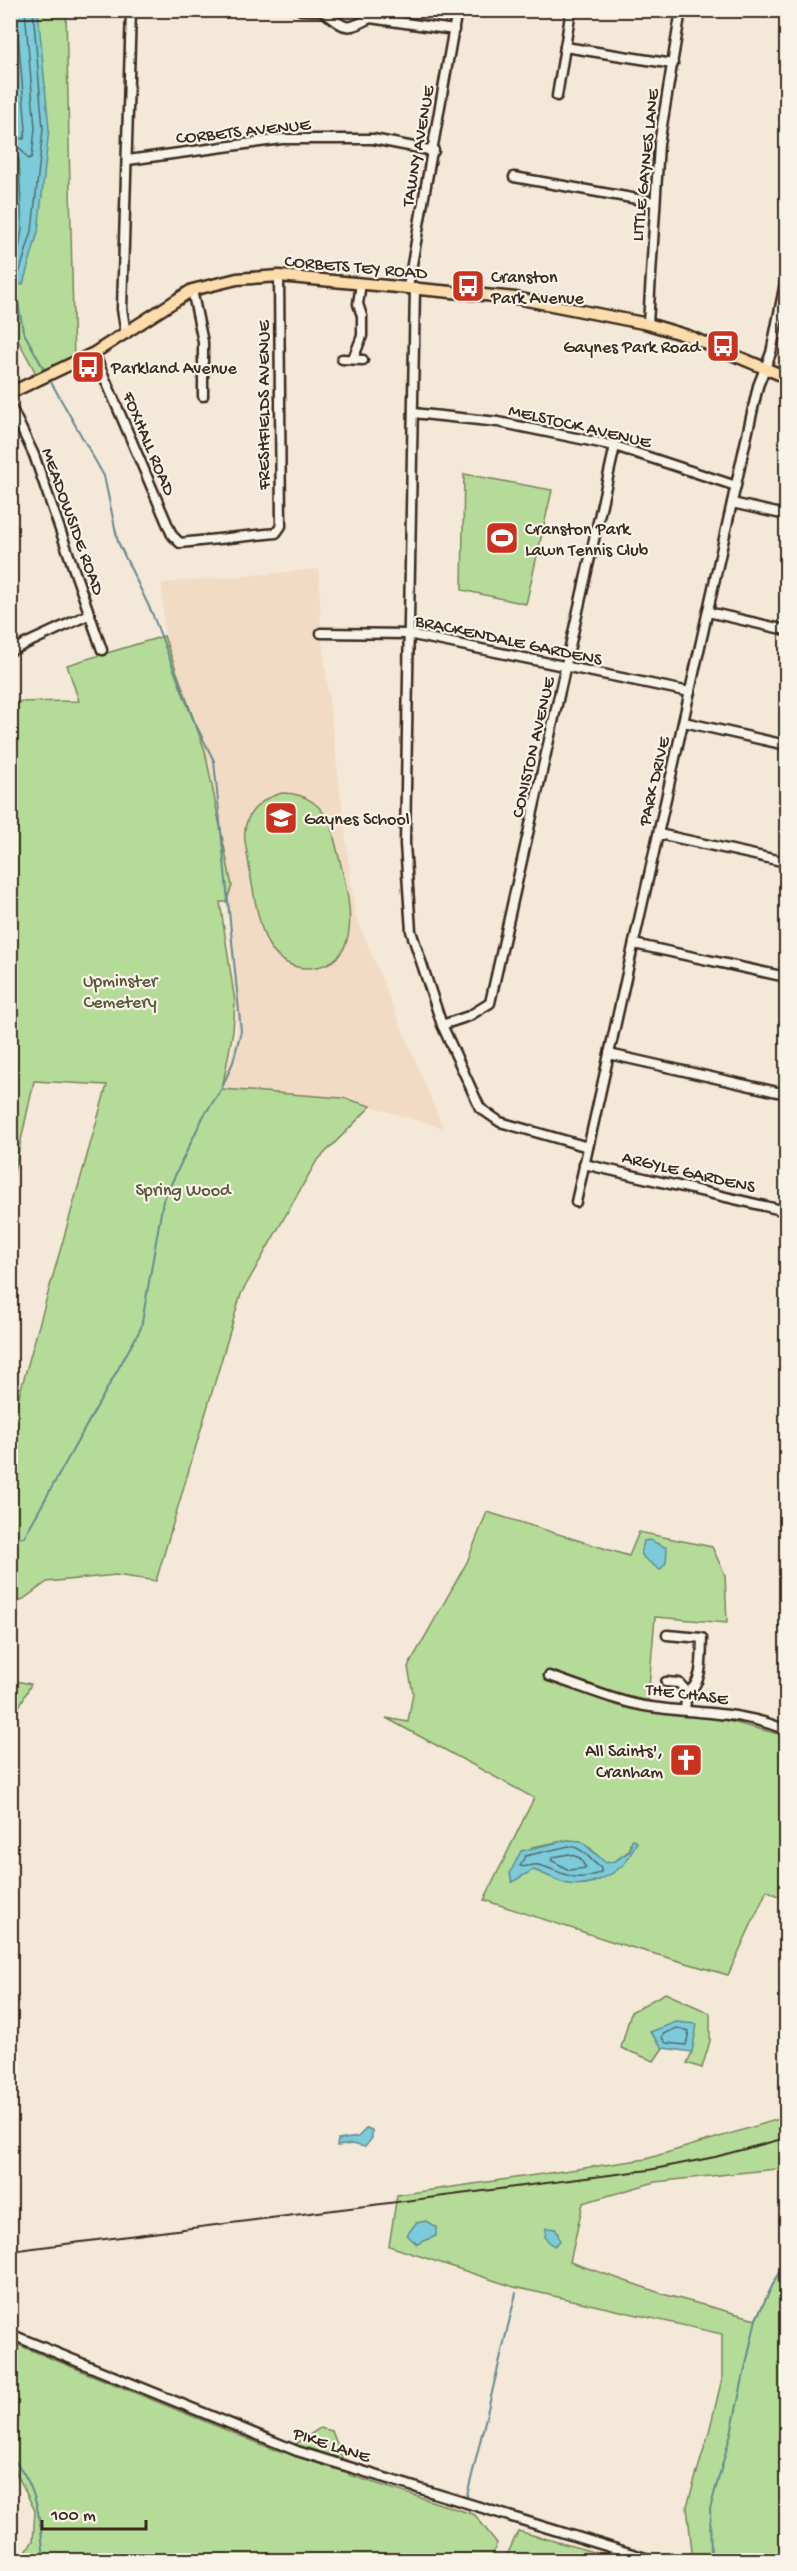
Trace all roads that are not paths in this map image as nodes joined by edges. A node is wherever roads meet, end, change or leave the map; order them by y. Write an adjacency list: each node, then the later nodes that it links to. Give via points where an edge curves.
1 (131, 10): 14 (street)
2 (301, 10): 7 (street)
3 (362, 10): 8 (street)
4 (457, 10): 9 (street, TAWNY AVENUE)
5 (571, 10): 10 (street)
6 (681, 10): 11 (street, LITTLE GAYNES LANE)
7 (326, 11): 8 (street, via 350,28)
8 (370, 18): 9 (street)
9 (454, 30): 13 (street, TAWNY AVENUE)
10 (565, 47): 11 (street); 12 (street)
11 (673, 64): 16 (street, LITTLE GAYNES LANE)
12 (557, 96)
13 (434, 151): 14 (street, CORBETS AVENUE, via 373,139 282,139); 20 (street, TAWNY AVENUE)
14 (128, 160): 23 (street, via 122,309)
15 (514, 177): 16 (street)
16 (654, 202): 22 (street, LITTLE GAYNES LANE)
17 (279, 276): 19 (main road, CORBETS TEY ROAD); 21 (main road, CORBETS TEY ROAD, via 237,279); 36 (street, FRESHFIELDS AVENUE, via 281,526 276,533)
18 (786, 278): 26 (street)
19 (361, 283): 20 (main road, CORBETS TEY ROAD); 25 (street, via 358,304 362,336 358,359)
20 (411, 287): 22 (main road, CORBETS TEY ROAD, via 516,298); 31 (street)
21 (192, 290): 23 (main road, CORBETS TEY ROAD); 29 (street, via 203,342)
22 (648, 324): 26 (main road, CORBETS TEY ROAD)
23 (126, 334): 24 (main road, CORBETS TEY ROAD)
24 (94, 353): 28 (main road, CORBETS TEY ROAD); 36 (street, FOXHALL ROAD, via 172,535)
25 (342, 359)
26 (765, 368): 27 (main road, CORBETS TEY ROAD); 33 (street, PARK DRIVE)
27 (786, 377)
28 (10, 393)
29 (203, 396)
30 (10, 405): 38 (street, MEADOWSIDE ROAD, via 34,455)
31 (413, 412): 32 (street, MELSTOCK AVENUE, via 498,422); 41 (street)
32 (615, 446): 33 (street, MELSTOCK AVENUE); 44 (street, CONISTON AVENUE)
33 (736, 486): 34 (street, PARK DRIVE)
34 (732, 503): 35 (street); 37 (street, PARK DRIVE)
35 (786, 515)
36 (180, 543)
37 (708, 612): 39 (street); 45 (street, PARK DRIVE)
38 (90, 614): 42 (street, MEADOWSIDE ROAD); 43 (street)
39 (786, 630)
40 (321, 633): 41 (street, BRACKENDALE GARDENS)
41 (408, 634): 44 (street, BRACKENDALE GARDENS); 52 (street, via 405,844 411,931)
42 (102, 650)
43 (10, 651)
44 (567, 668): 45 (street, BRACKENDALE GARDENS); 52 (street, CONISTON AVENUE, via 490,1003 469,1016)
45 (690, 692): 46 (street, PARK DRIVE)
46 (684, 722): 47 (street); 48 (street, PARK DRIVE)
47 (786, 746)
48 (659, 834): 49 (street); 50 (street, PARK DRIVE)
49 (786, 862)
50 (634, 944): 51 (street); 53 (street, PARK DRIVE)
51 (786, 977)
52 (442, 1025): 55 (street, via 480,1108 500,1122)
53 (609, 1054): 54 (street); 55 (street, PARK DRIVE)
54 (786, 1094)
55 (588, 1147): 56 (street, PARK DRIVE)
56 (584, 1164): 57 (street, PARK DRIVE); 58 (street, ARGYLE GARDENS)
57 (576, 1202)
58 (786, 1211)
59 (667, 1635): 62 (street, via 702,1638 698,1680)
60 (549, 1676): 63 (street, THE CHASE, via 649,1707)
61 (666, 1682): 62 (street, via 679,1683)
62 (687, 1692): 63 (street)
63 (685, 1709): 64 (street, THE CHASE, via 759,1720)
64 (786, 1730)
65 (10, 2334): 66 (street, PIKE LANE, via 297,2451)
66 (652, 2560)

